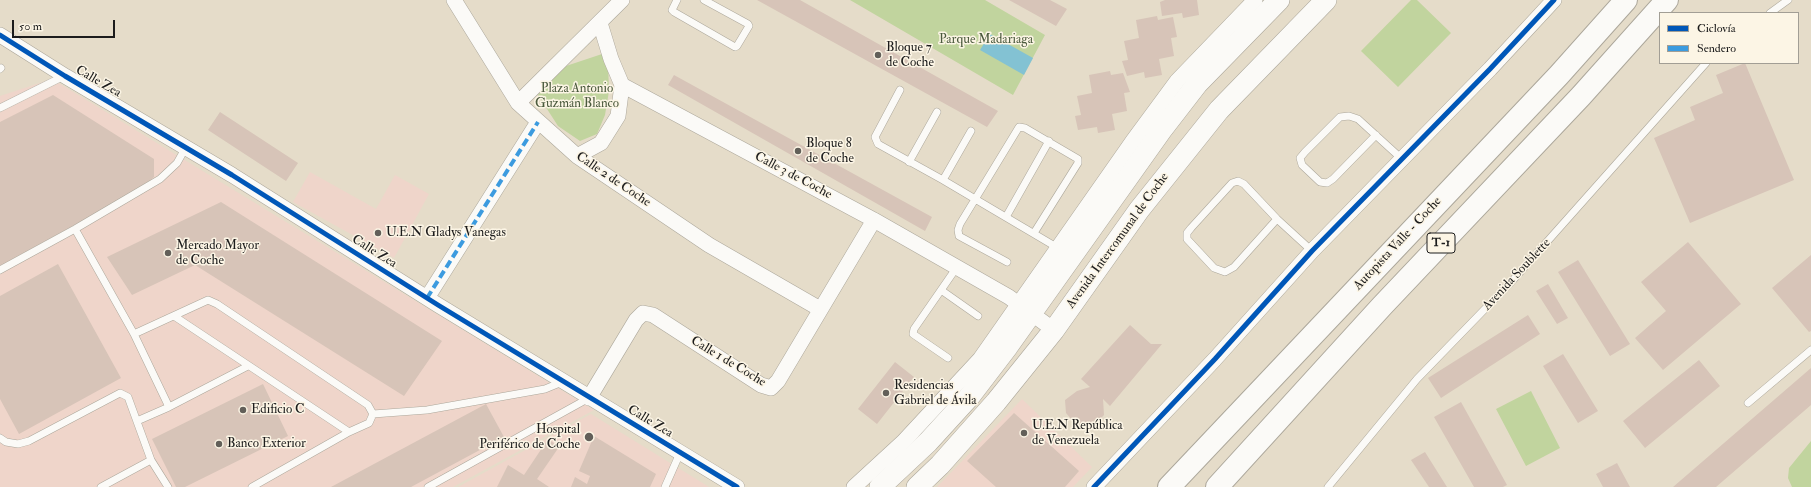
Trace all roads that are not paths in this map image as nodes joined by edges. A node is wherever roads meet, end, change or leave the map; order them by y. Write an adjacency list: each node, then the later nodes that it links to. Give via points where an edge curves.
1 (454, 0): 19 (street, Calle 2 de Coche)
2 (622, 0): 13 (street)
3 (677, 0): 4 (lane, via 672,11 737,46 748,24)
4 (704, 0)
5 (1255, 0): 37 (street, via 1177,82)
6 (1279, 0): 45 (main road, via 1197,84)
7 (1326, 0): 48 (main road, Avenida Intercomunal de Coche, via 1219,110 1139,210)
8 (1554, 0): 28 (street)
9 (1626, 0): 76 (highway, Autopista Valle - Coche / T-1)
10 (1666, 0): 77 (highway, T-1)
11 (1788, 0): 12 (lane)
12 (1771, 12)
13 (600, 23): 17 (street); 19 (street)
14 (0, 35): 16 (street, Calle Zea)
15 (1705, 64): 78 (lane, Avenida Soublette, via 1513,280 1417,379)
16 (65, 76): 20 (lane); 26 (street, Calle Zea)
17 (622, 84): 27 (street, via 618,116 601,143); 34 (street, Calle 3 de Coche)
18 (900, 90): 29 (lane, via 875,137 878,144)
19 (518, 103): 22 (street, Calle 2 de Coche)
20 (0, 108)
21 (937, 112): 29 (lane)
22 (538, 122): 27 (street, Calle 2 de Coche); 43 (street)
23 (971, 131): 30 (lane)
24 (1376, 135): 24 (lane, via 1358,119 1340,117 1300,158 1302,164 1320,182 1327,182); 28 (lane)
25 (1049, 141): 31 (lane, via 1019,127); 32 (lane); 36 (lane, via 1076,156 1078,163)
26 (186, 147): 35 (lane, via 177,163 160,179); 43 (street, Calle Zea)
27 (577, 156): 44 (street, Calle 2 de Coche, via 709,245)
28 (1403, 160): 38 (street)
29 (909, 162): 30 (lane)
30 (943, 180): 31 (lane)
31 (975, 200): 32 (lane); 39 (lane, via 960,224 959,236)
32 (1006, 217): 36 (lane)
33 (1277, 219): 33 (lane, via 1244,184 1238,181 1232,183 1187,233 1187,239 1214,268 1225,272 1234,267); 38 (lane)
34 (874, 220): 40 (street, Calle 3 de Coche); 44 (street, Calle 1 de Coche)
35 (75, 229): 41 (lane); 49 (lane)
36 (1034, 233): 37 (lane)
37 (1058, 248): 45 (street)
38 (1312, 251): 75 (street, via 1215,359)
39 (1007, 262)
40 (956, 267): 42 (lane); 45 (street, Calle 3 de Coche)
41 (0, 270)
42 (941, 290): 47 (lane); 51 (lane, via 916,325 913,334)
43 (427, 298): 54 (street, Calle Zea)
44 (820, 309): 55 (street, Calle 1 de Coche, via 778,381 770,388 761,385 653,315 643,313 636,320)
45 (1025, 309): 48 (street, Calle 3 de Coche); 52 (main road); 52 (main road)
46 (174, 316): 49 (lane); 53 (lane); 58 (lane, via 208,300 217,304 368,405)
47 (978, 316)
48 (1054, 330): 74 (main road, Avenida Intercomunal de Coche, via 996,402)
49 (134, 334): 57 (lane)
50 (1811, 350): 56 (lane)
51 (948, 358)
52 (985, 363): 72 (street); 73 (main road, via 968,397 928,442)
53 (248, 366): 57 (lane); 61 (lane)
54 (562, 382): 55 (street, Calle Zea); 58 (lane, via 545,389 427,410)
55 (589, 398): 64 (street, Calle Zea); 66 (lane)
56 (1748, 403)
57 (169, 407): 59 (lane)
58 (373, 414): 61 (lane, via 369,423)
59 (137, 421): 63 (lane, via 128,397 120,393 30,441 18,444); 65 (lane)
60 (0, 431): 63 (lane)
61 (349, 432): 69 (lane)
62 (0, 438): 63 (lane)
63 (6, 442)
64 (680, 453): 70 (lane); 71 (street, Calle Zea)
65 (151, 460): 67 (lane); 68 (lane)
66 (432, 486)
67 (101, 487)
68 (168, 487)
69 (252, 487)
70 (665, 487)
71 (737, 487)
72 (854, 487)
73 (880, 487)
74 (917, 487)
75 (1094, 487)
76 (1169, 487)
77 (1217, 487)
78 (1328, 487)

